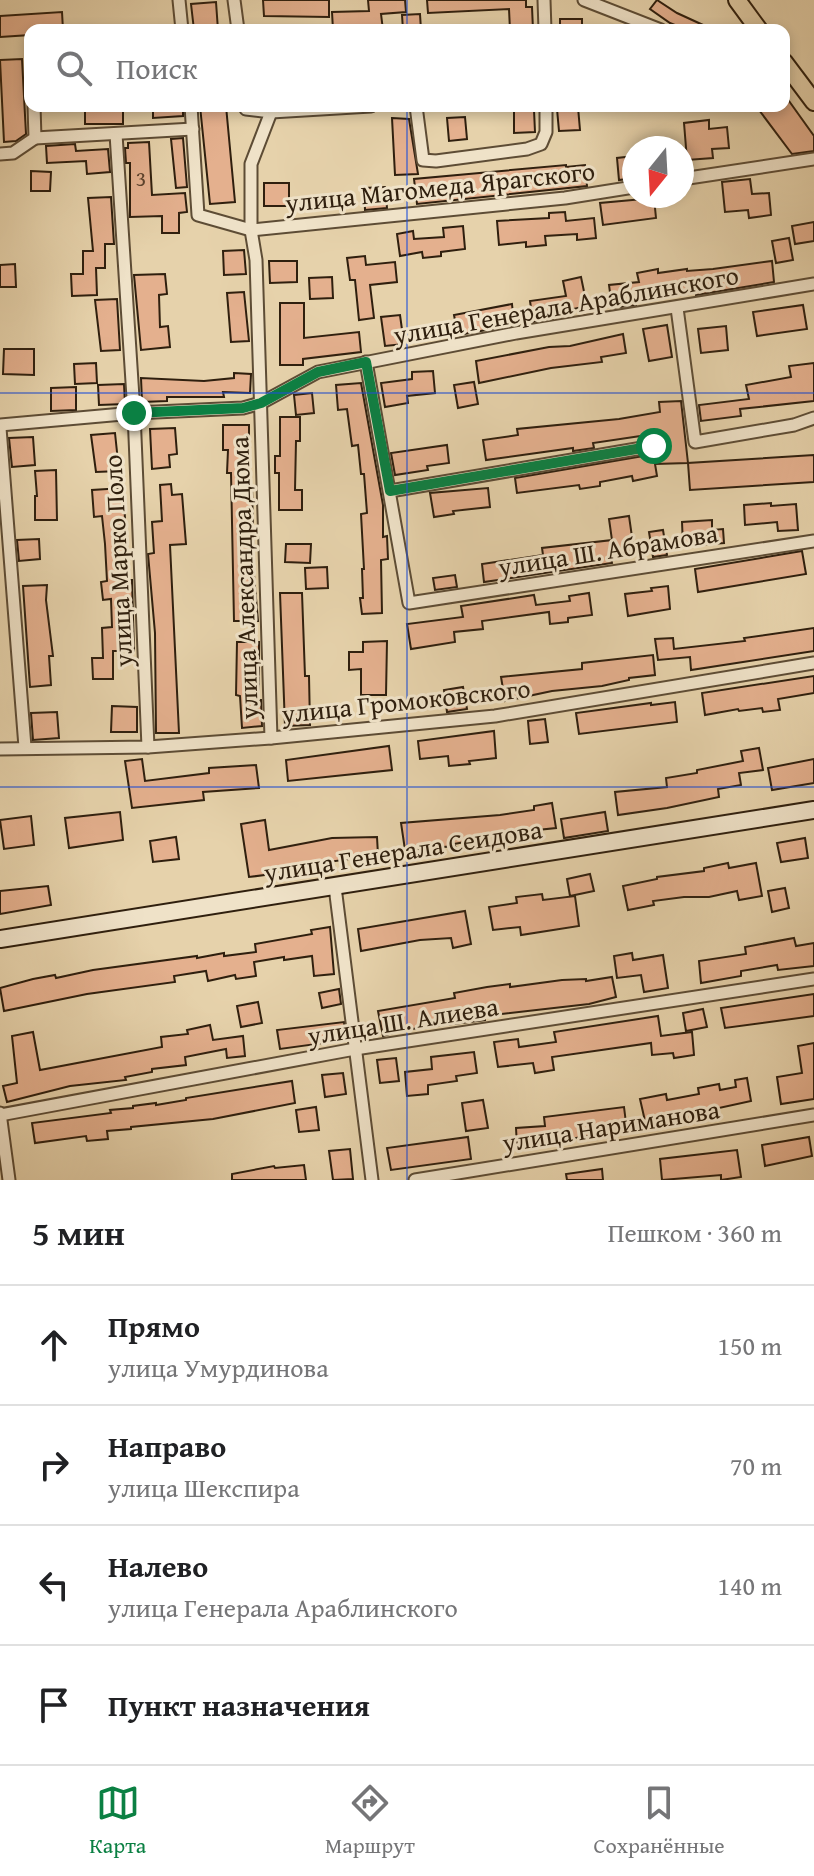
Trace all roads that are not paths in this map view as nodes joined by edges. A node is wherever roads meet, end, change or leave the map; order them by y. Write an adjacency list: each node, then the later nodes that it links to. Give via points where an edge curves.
1 (179, 0): 6 (street)
2 (234, 0): 7 (street)
3 (544, 0): 8 (street)
4 (584, 0): 9 (street)
5 (737, 0): 10 (main road)
6 (181, 24)
7 (237, 24)
8 (545, 24)
9 (646, 24)
10 (753, 24)
11 (790, 70): 12 (main road)
12 (814, 102)
13 (34, 112): 20 (street)
14 (192, 112): 18 (street)
15 (271, 112): 25 (street, улица Александра Дюма, via 251,164)
16 (417, 112): 17 (street, via 423,160 436,161 541,144)
17 (546, 112)
18 (193, 129): 19 (street); 25 (street, via 198,215)
19 (116, 134): 20 (street); 30 (street, улица Марко Поло)
20 (35, 138): 21 (street, via 13,153)
21 (0, 154)
22 (814, 159): 23 (street)
23 (694, 177)
24 (622, 189): 25 (street, улица Магомеда Ярагского)
25 (251, 230): 29 (street, улица Александра Дюма)
26 (814, 284): 27 (street, улица Генерала Араблинского)
27 (677, 308): 28 (street, улица Генерала Араблинского); 31 (street, via 695,442)
28 (366, 362): 29 (street, улица Генерала Араблинского, via 318,372); 34 (street)
29 (261, 403): 30 (street, улица Генерала Араблинского); 37 (street, улица Александра Дюма)
30 (134, 413): 32 (street, улица Генерала Араблинского); 39 (street, улица Марко Поло)
31 (814, 418)
32 (0, 427): 38 (street)
33 (654, 446): 34 (street)
34 (390, 491): 35 (street, улица Ш. Абрамова, via 409,603)
35 (814, 541)
36 (814, 663): 37 (street, улица Громоковского, via 495,716)
37 (271, 738): 39 (street, улица Громоковского)
38 (25, 747): 39 (street, улица Громоковского); 40 (street, улица Громоковского)
39 (148, 747)
40 (0, 749)
41 (814, 810): 42 (street, улица Генерала Сеидова)
42 (335, 887): 43 (street, улица Генерала Сеидова); 45 (street)
43 (0, 939)
44 (814, 979): 45 (street, улица Ш. Алиева)
45 (355, 1049): 46 (street, улица Ш. Алиева); 49 (street)
46 (0, 1115): 48 (street)
47 (814, 1115): 50 (street, улица Нариманова)
48 (9, 1180)
49 (372, 1180)
50 (415, 1180)

